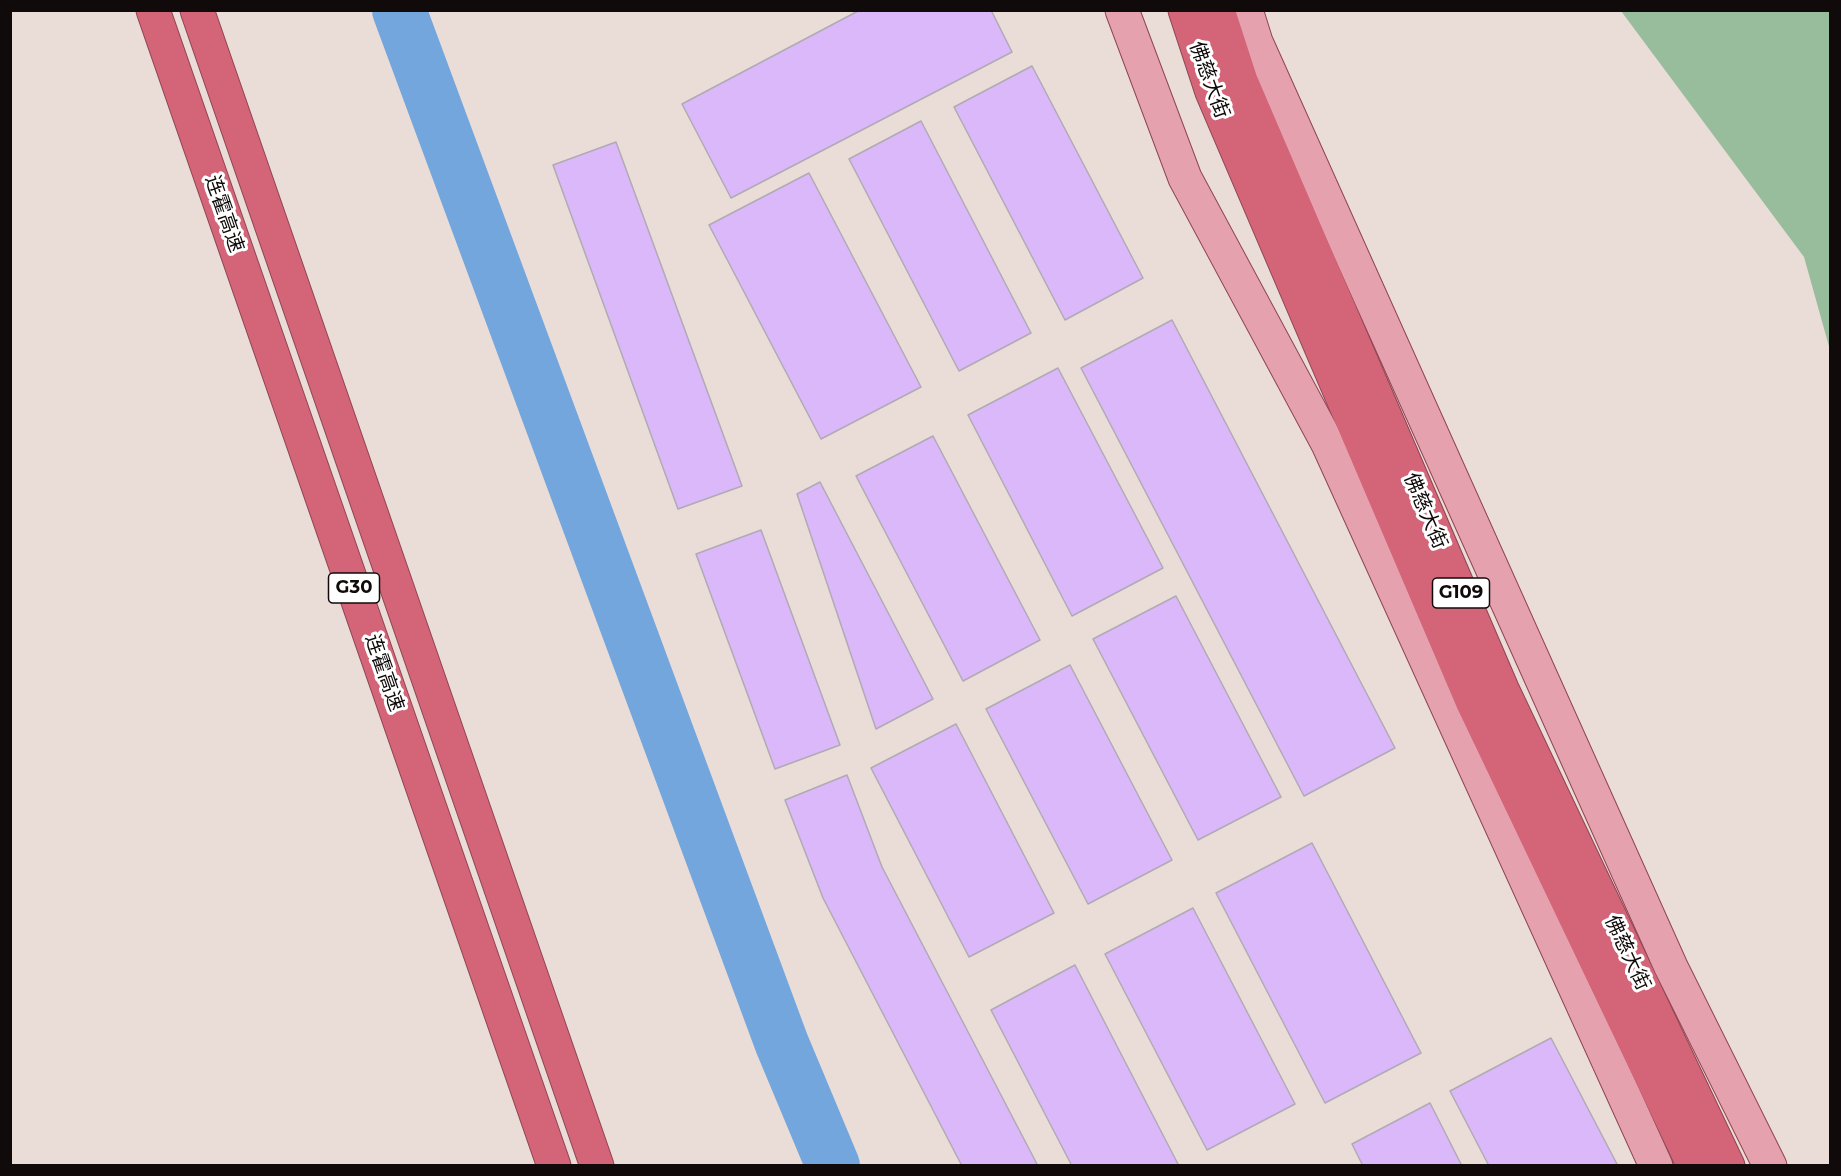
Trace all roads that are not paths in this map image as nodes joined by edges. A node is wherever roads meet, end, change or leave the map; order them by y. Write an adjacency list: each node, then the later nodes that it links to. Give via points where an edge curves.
1 (153, 10): 7 (highway, 连霍高速 / G30)
2 (197, 10): 8 (highway, 连霍高速 / G30)
3 (1122, 10): 9 (main road, via 1185,178 1328,444)
4 (1185, 10): 10 (highway, 佛慈大街 / G109, via 1212,92 1473,703)
5 (1218, 10): 11 (highway, 佛慈大街 / G109, via 1241,81 1502,689)
6 (1246, 10): 12 (main road, via 1261,53 1671,967)
7 (554, 1166)
8 (597, 1166)
9 (1656, 1166)
10 (1694, 1166)
11 (1728, 1166)
12 (1770, 1166)

